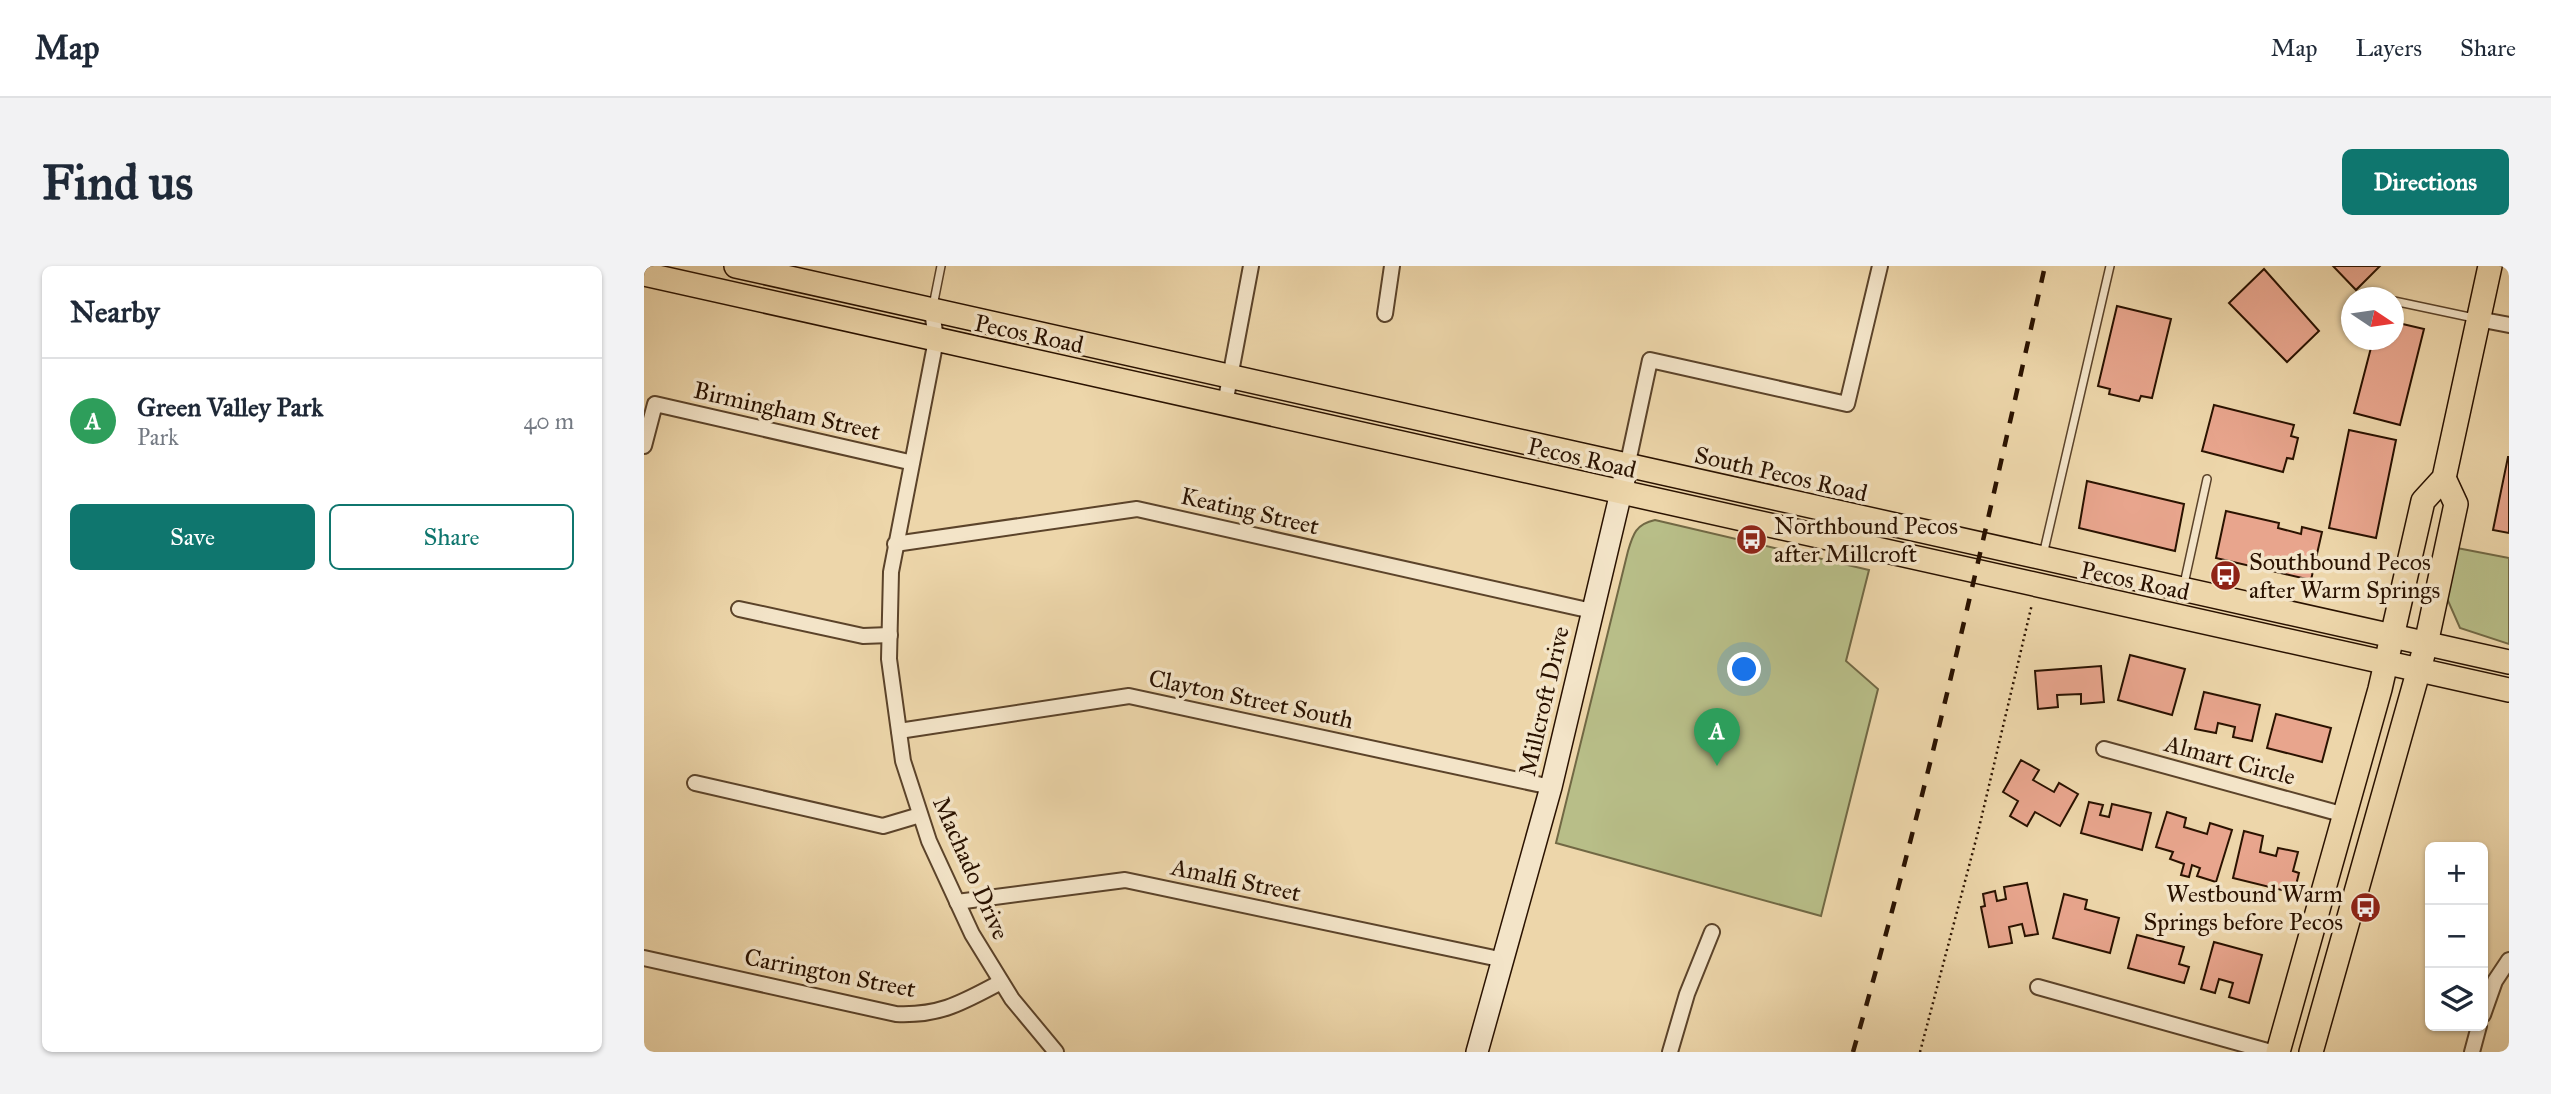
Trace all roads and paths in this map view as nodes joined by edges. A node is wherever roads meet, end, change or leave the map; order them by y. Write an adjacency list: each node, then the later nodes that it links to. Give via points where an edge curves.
1 (736, 266): 9 (main road, Pecos Road)
2 (942, 266): 11 (lane)
3 (1251, 266): 16 (street)
4 (1392, 266): 12 (street)
5 (1880, 266): 21 (street, Millcroft Drive, via 1847,404 1650,360)
6 (2110, 266): 26 (lane)
7 (2490, 266): 13 (main road)
8 (644, 274): 15 (main road, Pecos Road)
9 (791, 274): 11 (main road, Pecos Road)
10 (2404, 303): 13 (lane)
11 (932, 310): 15 (street, Machado Drive); 16 (main road, Pecos Road)
12 (1385, 314)
13 (2478, 319): 14 (street); 22 (main road)
14 (2509, 325)
15 (936, 340): 17 (main road, Pecos Road); 20 (street, Machado Drive)
16 (1231, 378): 17 (street); 18 (main road, Pecos Road)
17 (1225, 404): 24 (main road, Pecos Road)
18 (1492, 437): 21 (main road, South Pecos Road)
19 (644, 446): 20 (street, Birmingham Street, via 655,404)
20 (909, 463): 25 (street, Machado Drive)
21 (1628, 467): 24 (street, Millcroft Drive); 26 (main road, South Pecos Road)
22 (2444, 478): 32 (main road, via 2423,501); 33 (main road, via 2456,504)
23 (2207, 479): 27 (lane)
24 (1621, 493): 30 (street, Millcroft Drive); 32 (main road, Pecos Road)
25 (895, 544): 30 (street, Keating Street, via 1138,509); 31 (street, Machado Drive)
26 (2042, 559): 27 (main road, South Pecos Road)
27 (2182, 591): 32 (main road, South Pecos Road)
28 (2032, 604): 54 (path)
29 (739, 608): 31 (street, via 863,636)
30 (1592, 611): 39 (street, Millcroft Drive)
31 (890, 635): 36 (street, Machado Drive)
32 (2389, 650): 33 (main road, South Pecos Road); 41 (main road)
33 (2422, 657): 34 (main road, South Pecos Road); 35 (main road); 57 (main road)
34 (2509, 662)
35 (2509, 690)
36 (899, 731): 39 (street, Clayton Street South, via 1129,695); 40 (street, Machado Drive)
37 (2104, 749): 41 (street, Almart Circle)
38 (695, 783): 40 (street, via 883,826)
39 (1551, 787): 45 (street, Millcroft Drive)
40 (920, 815): 42 (street, Machado Drive)
41 (2345, 815): 56 (main road)
42 (957, 902): 45 (street, Amalfi Street, via 1125,880); 47 (street, Machado Drive)
43 (1712, 932): 53 (street)
44 (644, 958): 47 (street, Carrington Street, via 923,1015 951,1009)
45 (1504, 960): 52 (street, Millcroft Drive)
46 (2509, 960): 49 (street)
47 (1002, 982): 51 (street, Machado Drive)
48 (2038, 986): 55 (street)
49 (2488, 999)
50 (2478, 1031): 58 (street)
51 (1056, 1052)
52 (1477, 1052)
53 (1670, 1052)
54 (1920, 1052)
55 (2272, 1052)
56 (2278, 1052)
57 (2311, 1052)
58 (2472, 1052)

